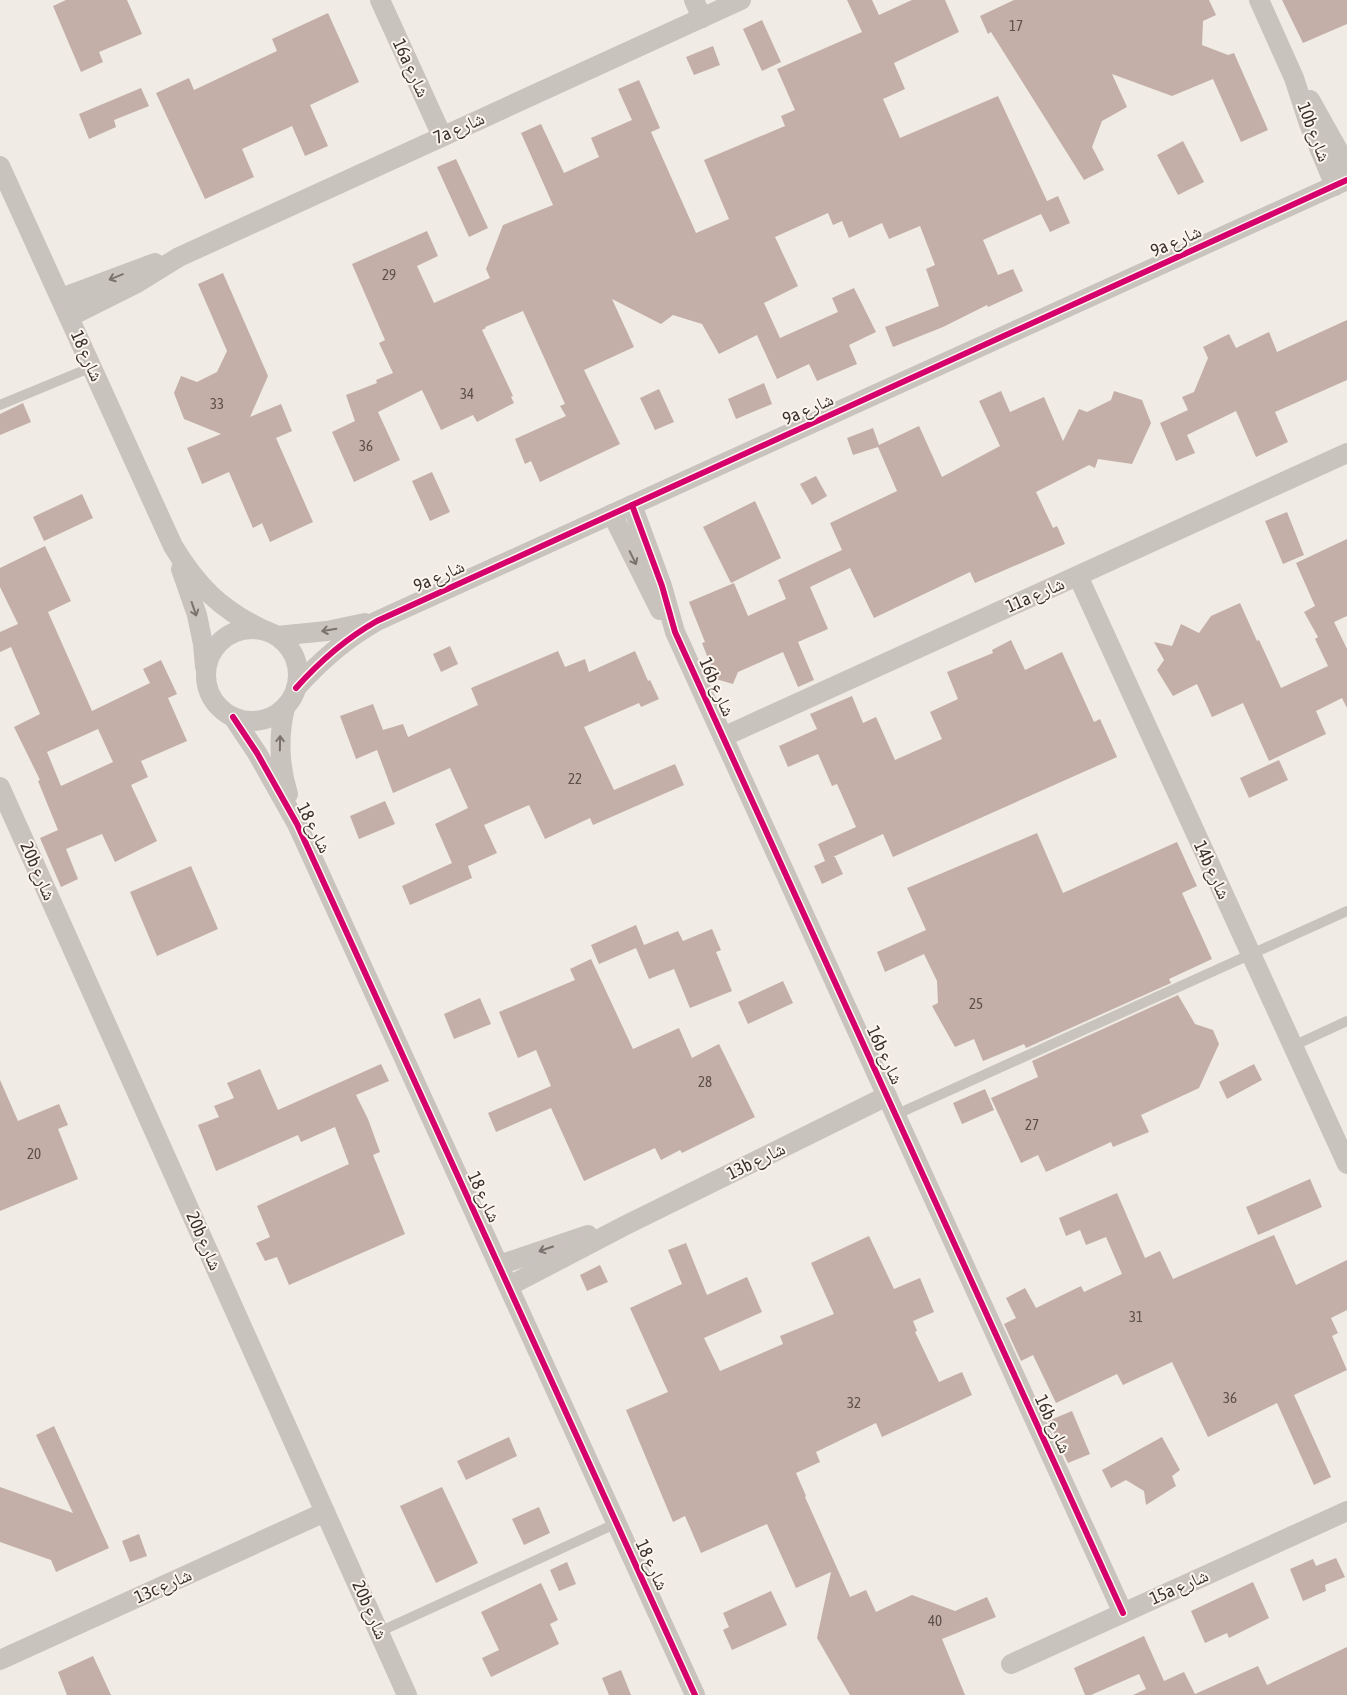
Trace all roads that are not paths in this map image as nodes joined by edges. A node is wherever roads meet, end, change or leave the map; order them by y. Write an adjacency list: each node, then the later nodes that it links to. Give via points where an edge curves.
1 (380, 0): 6 (street, 16a شارع)
2 (740, 0): 4 (street, 7a شارع)
3 (1259, 0): 5 (street, 10b شارع)
4 (698, 9): 6 (street, 7a شارع)
5 (1294, 78): 8 (street, 10b شارع, via 1322,119); 9 (street, 10b شارع, via 1309,124)
6 (442, 136): 10 (street, 7a شارع)
7 (0, 166): 11 (street, شارع 18)
8 (1347, 166)
9 (1341, 183): 16 (street, 9a شارع)
10 (178, 257): 11 (street, 7a شارع, one-way to 11, via 132,270); 12 (street, 7a شارع, via 137,283)
11 (60, 298): 12 (street, شارع 18)
12 (69, 317): 13 (street, شارع 18)
13 (92, 367): 14 (lane); 18 (street, شارع 18)
14 (0, 405)
15 (1347, 453): 19 (street, 11a شارع)
16 (632, 505): 17 (street, 9a شارع); 21 (street, 16b شارع)
17 (612, 514): 20 (street, 9a شارع); 21 (street, 16b شارع, one-way to 21, via 649,590)
18 (174, 546): 22 (street, شارع 18, via 186,567 220,604); 23 (street, شارع 18, one-way to 23, via 197,615)
19 (1078, 576): 27 (street, 11a شارع); 31 (street, 14b شارع)
20 (377, 621): 22 (street, 9a شارع, one-way to 22, via 327,631); 24 (street, 9a شارع, via 333,650)
21 (675, 632): 27 (street, 16b شارع)
22 (270, 633): 23 (street, via 250,629 236,631 224,638 214,648); 24 (street, via 288,646 296,659)
23 (206, 674): 26 (street, via 209,693 215,703)
24 (296, 688): 25 (street)
25 (285, 708): 26 (street, via 260,721); 29 (street, شارع 18, one-way to 25, via 281,767 280,728)
26 (233, 718): 29 (street, شارع 18)
27 (723, 737): 34 (street, 16b شارع)
28 (0, 787): 41 (street, 20b شارع)
29 (297, 824): 38 (street, شارع 18)
30 (1347, 910): 31 (lane)
31 (1251, 954): 33 (street, 14b شارع); 35 (lane)
32 (1347, 1021): 33 (lane)
33 (1293, 1046): 36 (street, 14b شارع)
34 (887, 1096): 35 (street, 16b شارع); 37 (street, 13b شارع)
35 (896, 1115): 43 (street, 16b شارع)
36 (1347, 1164)
37 (626, 1225): 38 (street, 13b شارع, one-way to 38, via 579,1237); 39 (street, 13b شارع)
38 (499, 1265): 39 (street, شارع 18)
39 (509, 1286): 42 (street, شارع 18)
40 (1347, 1511): 43 (street, 15a شارع)
41 (326, 1512): 44 (street, 20b شارع); 45 (street, 13c شارع)
42 (617, 1523): 44 (lane); 48 (street, شارع 18)
43 (1122, 1613): 46 (street, 15a شارع)
44 (379, 1632): 47 (street, 20b شارع)
45 (0, 1660)
46 (1012, 1664)
47 (407, 1695)
48 (695, 1695)

